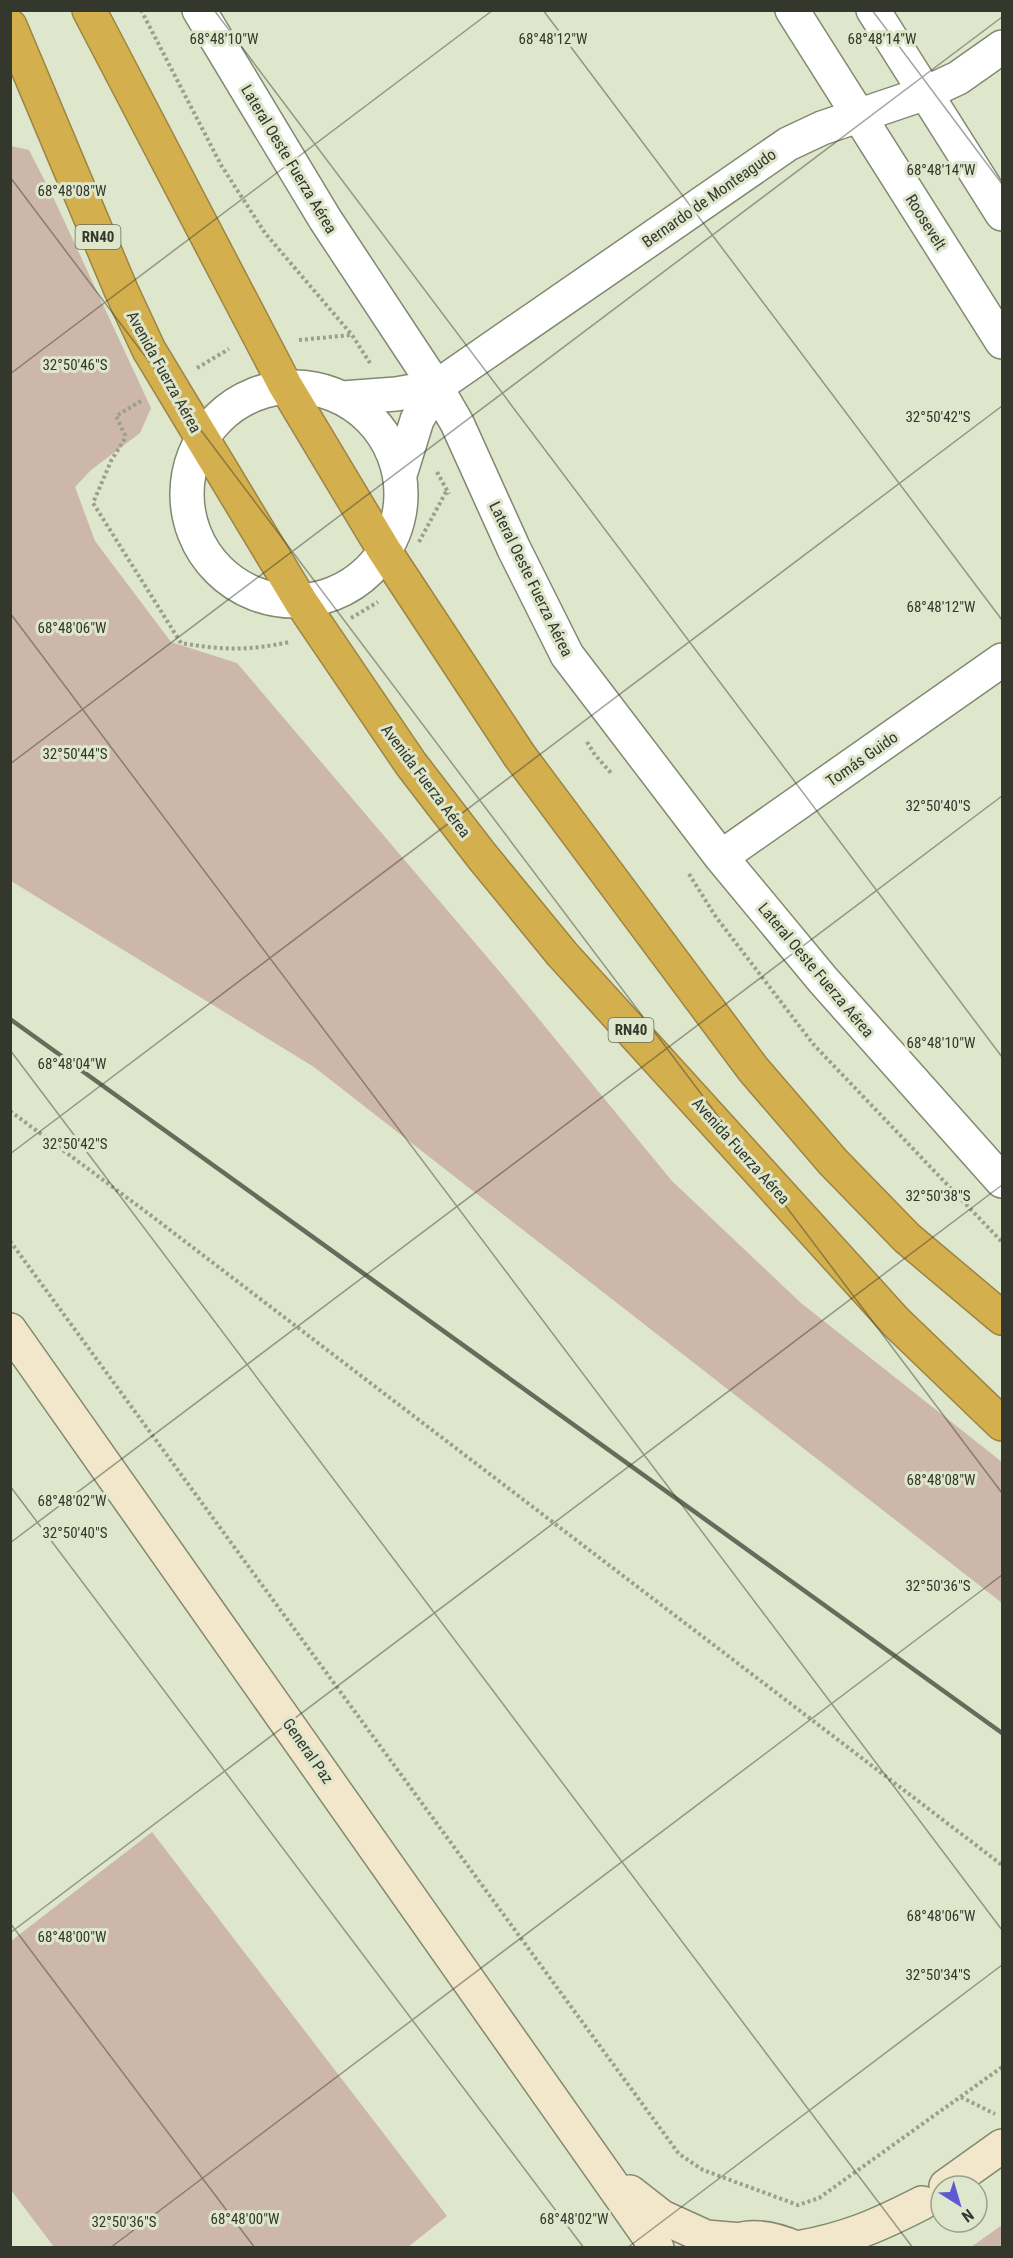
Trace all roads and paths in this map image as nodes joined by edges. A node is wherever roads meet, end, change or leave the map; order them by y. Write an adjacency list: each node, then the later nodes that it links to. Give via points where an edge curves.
1 (89, 10): 13 (highway)
2 (141, 10): 11 (path, via 221,165 265,233)
3 (199, 10): 14 (street, Lateral Oeste Fuerza Aérea, via 325,219)
4 (792, 10): 9 (street, Roosevelt)
5 (873, 10): 8 (street)
6 (10, 26): 16 (highway, Avenida Fuerza Aérea / RN40, via 121,290 149,350)
7 (1002, 47): 8 (street, Bernardo de Monteagudo, via 958,78)
8 (926, 93): 9 (street, Bernardo de Monteagudo); 10 (street)
9 (858, 116): 12 (street, Roosevelt); 14 (street, Bernardo de Monteagudo, via 788,144)
10 (1002, 214)
11 (352, 335)
12 (1002, 342)
13 (285, 385): 15 (street, via 313,388); 16 (street, via 236,404); 18 (highway)
14 (436, 387): 15 (street); 17 (street, via 417,420); 21 (street, Lateral Oeste Fuerza Aérea, via 457,423 567,655)
15 (342, 398): 17 (street, via 370,417 389,443)
16 (201, 440): 19 (highway, Avenida Fuerza Aérea / RN40); 19 (street, via 186,495 190,526 202,551 220,573 244,591)
17 (400, 475): 18 (street, via 401,503 395,531)
18 (384, 550): 19 (street, via 359,576); 25 (highway, via 519,755 753,1069 833,1162 907,1238)
19 (301, 602): 27 (highway, Avenida Fuerza Aérea / RN40, via 411,764 562,954 896,1322)
20 (1002, 660): 21 (street, Tomás Guido)
21 (721, 858): 23 (street, Lateral Oeste Fuerza Aérea)
22 (10, 1111): 28 (path)
23 (1002, 1181)
24 (10, 1241): 30 (path, via 679,2154 703,2170 798,2205 819,2198)
25 (1002, 1318)
26 (10, 1330): 33 (main road, General Paz)
27 (1002, 1424)
28 (1002, 1865)
29 (1002, 2067): 30 (path)
30 (961, 2097): 31 (path)
31 (1002, 2117)
32 (1002, 2146): 34 (main road)
33 (605, 2172): 37 (main road, General Paz, via 662,2217 706,2238); 38 (main road, General Paz)
34 (963, 2174)
35 (929, 2197): 39 (main road, via 873,2228)
36 (929, 2199): 40 (main road)
37 (732, 2244): 39 (main road, General Paz, via 751,2237 775,2239)
38 (657, 2247)
39 (797, 2247)
40 (873, 2247)

